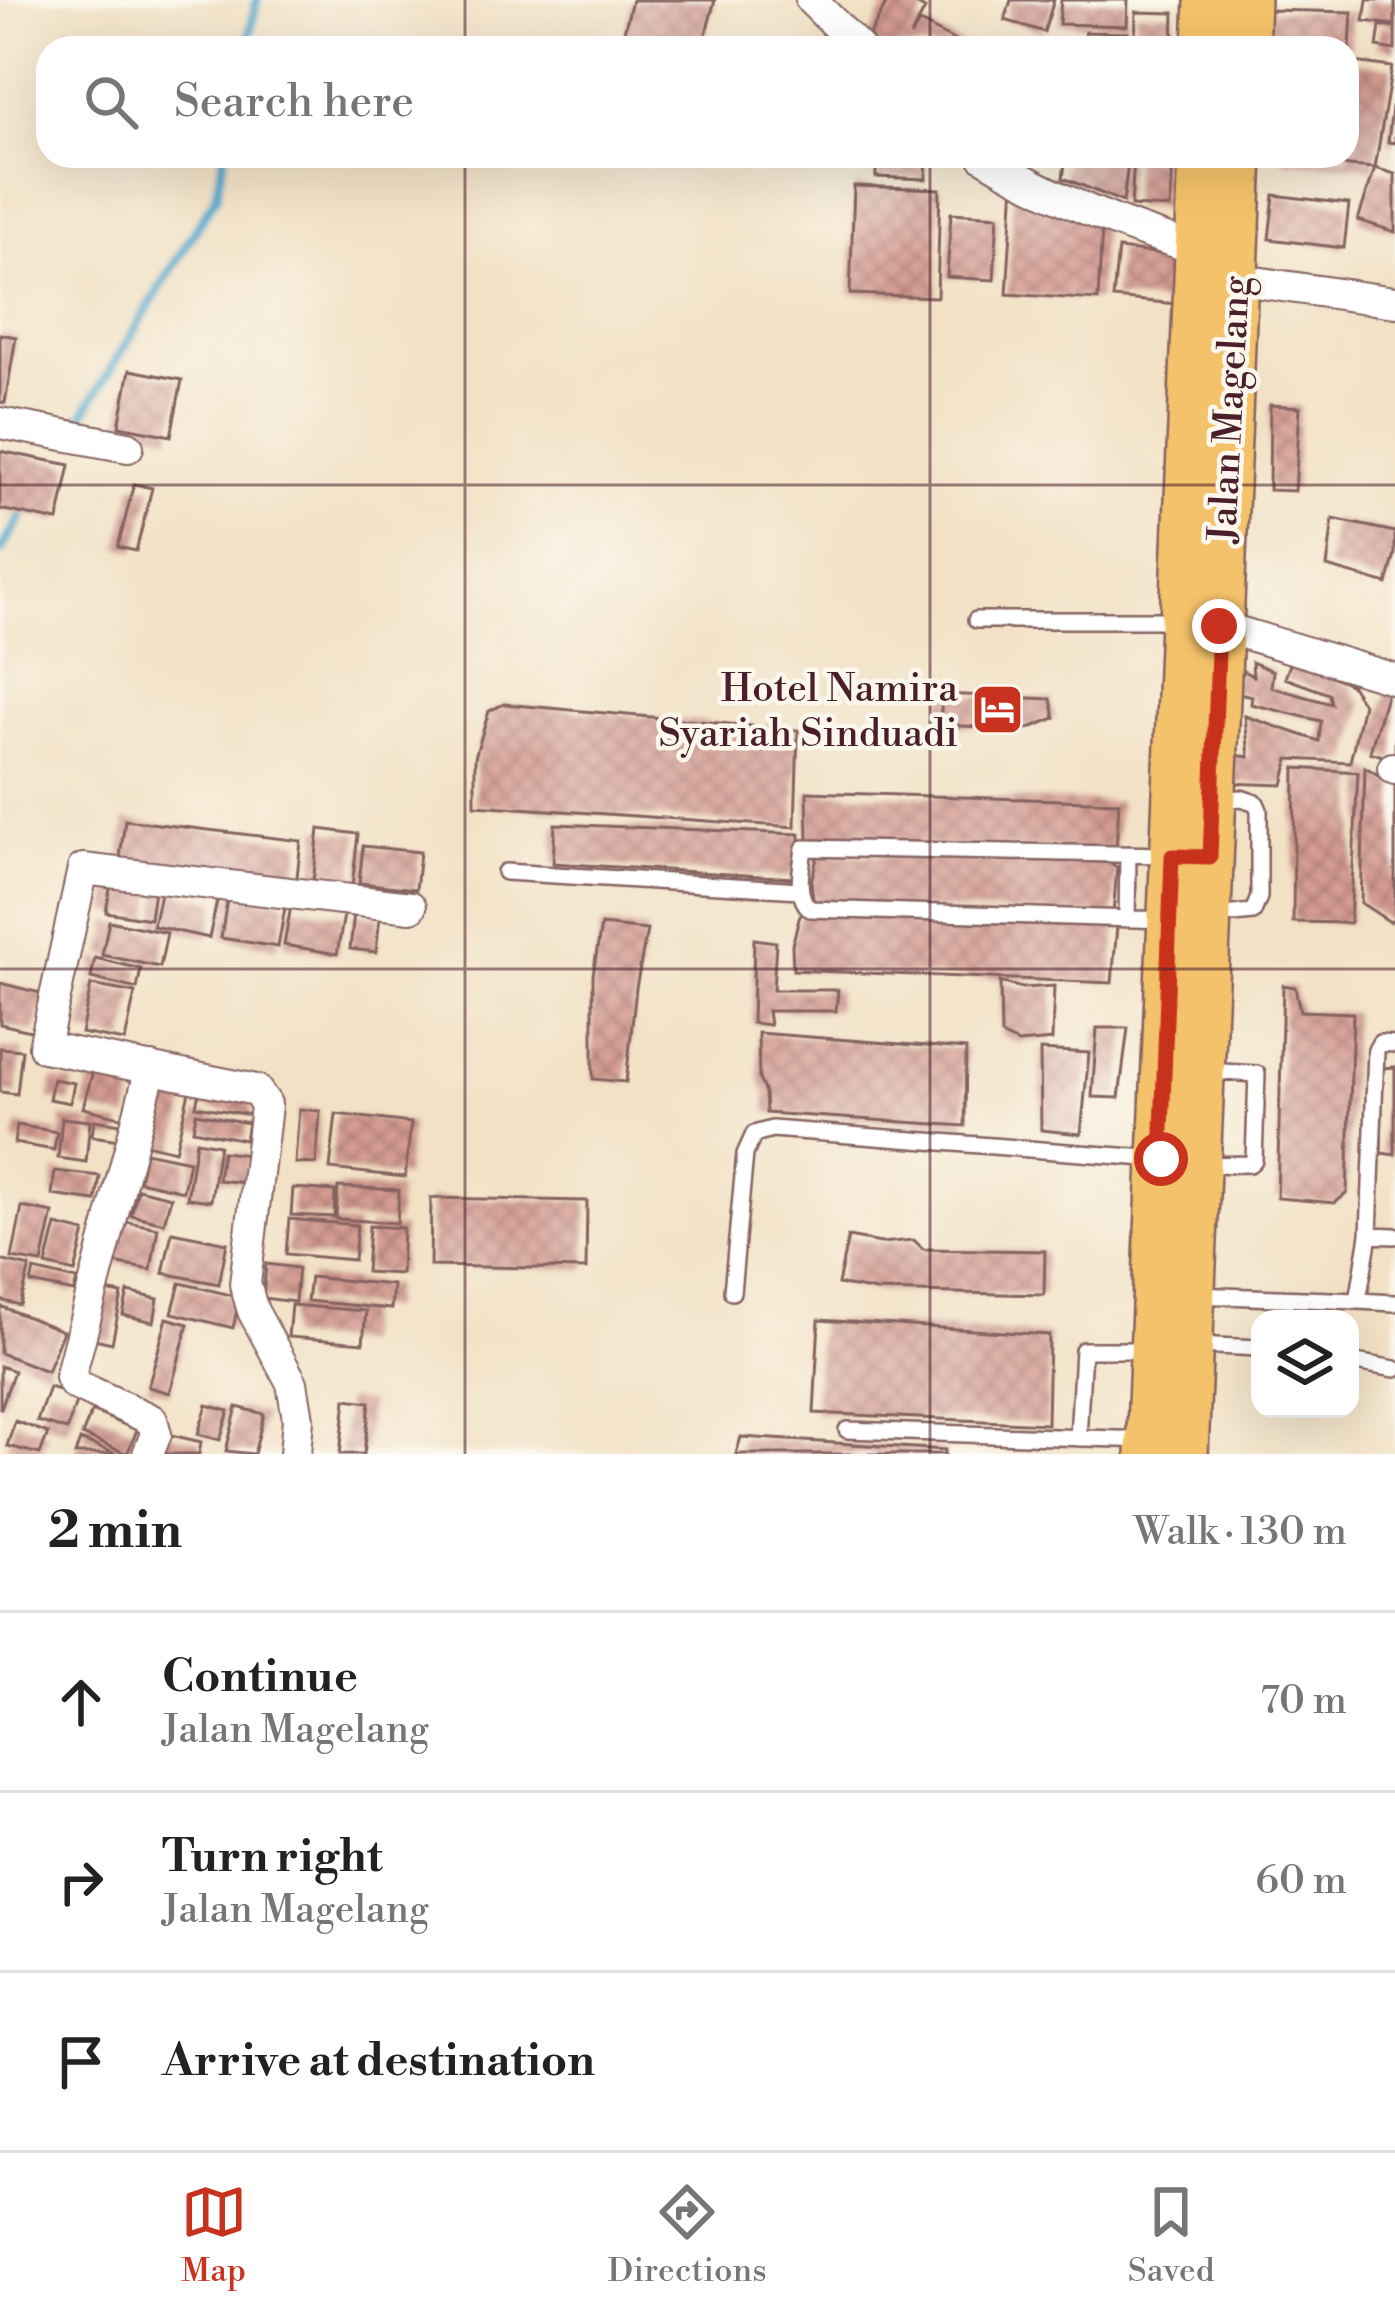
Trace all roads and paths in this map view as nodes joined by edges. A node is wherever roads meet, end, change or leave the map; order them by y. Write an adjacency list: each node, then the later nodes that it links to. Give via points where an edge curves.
1 (811, 0): 4 (street)
2 (1208, 0): 5 (main road)
3 (1247, 0): 6 (main road)
4 (847, 36)
5 (1206, 36)
6 (1246, 36)
7 (1002, 168): 10 (street)
8 (1201, 168): 10 (main road, Jalan Magelang)
9 (1239, 168): 11 (main road, Jalan Magelang)
10 (1198, 250): 16 (main road, Jalan Magelang)
11 (1234, 279): 12 (street); 16 (main road, Jalan Magelang)
12 (1395, 302)
13 (0, 423): 14 (street)
14 (128, 447)
15 (976, 620): 16 (lane)
16 (1201, 623): 17 (street); 18 (main road, Jalan Magelang); 19 (main road, Jalan Magelang)
17 (1395, 680)
18 (1211, 800): 19 (main road, Jalan Magelang); 23 (lane, via 1256,803 1258,905 1253,912)
19 (1170, 856): 21 (lane, via 804,848); 23 (main road, Jalan Magelang)
20 (505, 872): 21 (lane)
21 (800, 890): 23 (lane, via 810,909)
22 (411, 907): 25 (street, via 83,869 44,1047)
23 (1168, 918): 26 (main road, Jalan Magelang); 26 (main road, Jalan Magelang, via 1202,1071)
24 (1395, 1044): 27 (lane, via 1376,1050)
25 (151, 1068): 40 (street, via 70,1377 152,1420); 41 (street, via 256,1090 266,1105 245,1284 292,1383)
26 (1179, 1162): 29 (lane, via 772,1129 754,1134 745,1154); 30 (main road, Jalan Magelang); 33 (main road, Jalan Magelang)
27 (1369, 1234): 28 (lane); 31 (lane)
28 (1395, 1235)
29 (732, 1292)
30 (1193, 1295): 31 (lane); 33 (main road, Jalan Magelang)
31 (1358, 1301): 32 (lane)
32 (1395, 1303)
33 (1172, 1348): 34 (lane); 38 (lane, via 1083,1350); 39 (main road, Jalan Magelang)
34 (1251, 1348)
35 (1359, 1363): 36 (lane)
36 (1395, 1370)
37 (847, 1430): 38 (lane)
38 (1078, 1438): 39 (lane)
39 (1161, 1450)
40 (148, 1454)
41 (295, 1454)

